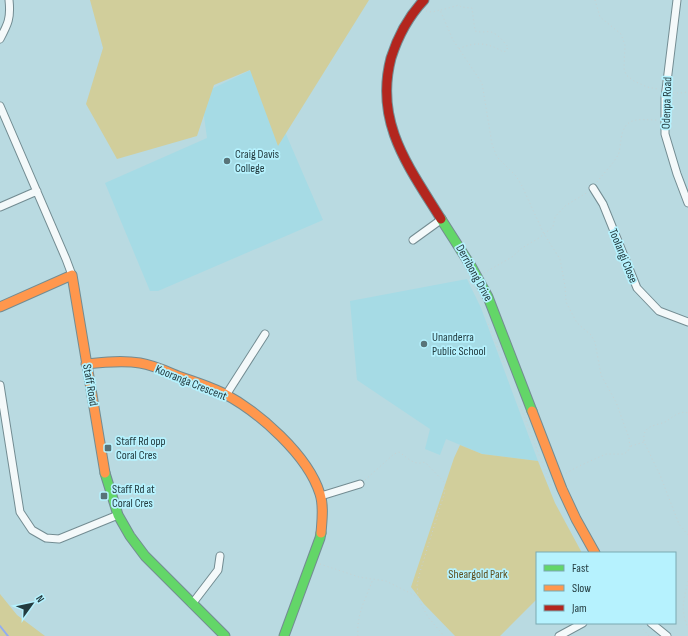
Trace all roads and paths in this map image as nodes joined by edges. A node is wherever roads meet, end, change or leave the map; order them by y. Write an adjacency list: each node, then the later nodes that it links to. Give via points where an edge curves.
1 (9, 0): 6 (street, via 11,12)
2 (595, 0): 8 (path, via 600,17 621,34 625,45 626,75 647,87)
3 (677, 0): 8 (street, Odenpa Road)
4 (421, 3): 5 (path, via 424,11); 16 (street, Derribong Drive, via 393,52 387,74 386,91 390,124 398,147)
5 (440, 10): 7 (path); 7 (path, via 459,5 472,8 475,31 497,35 508,47 503,52 490,45 473,45)
6 (0, 39)
7 (458, 49): 17 (path, via 482,83 492,144 497,157 516,176)
8 (666, 90): 9 (path); 11 (street, Odenpa Road)
9 (688, 92)
10 (0, 106): 13 (street, Staff Road)
11 (665, 120): 12 (path, via 636,120 624,125 619,154); 14 (street, Odenpa Road, via 665,134)
12 (593, 188): 17 (path, via 565,206 555,218 553,227); 22 (street, Toolangi Close, via 603,204 637,288 659,311)
13 (37, 191): 15 (street); 19 (street, Staff Road)
14 (688, 203)
15 (0, 207)
16 (442, 219): 18 (street); 20 (street, Derribong Drive)
17 (544, 234): 20 (path, via 512,257); 30 (path, via 560,259 566,302 577,322 596,342 601,375 616,402)
18 (413, 240)
19 (72, 275): 21 (street); 24 (street, Staff Road)
20 (477, 276): 31 (street, Derribong Drive, via 491,304)
21 (0, 307)
22 (688, 322)
23 (265, 334): 26 (street)
24 (86, 364): 26 (street, Kooranga Crescent, via 119,361 142,364); 34 (street, Staff Road, via 106,478)
25 (0, 385): 27 (street)
26 (226, 395): 33 (street, Kooranga Crescent, via 261,419 292,448 306,466)
27 (2, 408): 34 (street, via 20,512 32,530 46,538 59,539)
28 (688, 413): 29 (path, via 684,411 653,425 646,430)
29 (644, 442): 30 (path); 35 (path, via 679,524)
30 (630, 447): 31 (path, via 624,454 606,454)
31 (558, 478): 36 (street, Derribong Drive)
32 (360, 484): 33 (street); 41 (path, via 399,452 414,463 425,462 444,482 442,504 417,585)
33 (321, 496): 38 (street, Kooranga Crescent, via 320,538)
34 (118, 515): 42 (street, Staff Road, via 145,556)
35 (688, 535)
36 (594, 552)
37 (220, 556): 42 (street, via 218,570)
38 (312, 561): 39 (path, via 359,577); 49 (street, Kooranga Crescent)
39 (373, 579): 41 (path, via 386,581); 50 (path, via 360,611)
40 (688, 581): 46 (path, via 683,611)
41 (418, 597): 51 (path, via 428,617)
42 (192, 604): 48 (street, Staff Road)
43 (581, 624): 52 (street)
44 (639, 624): 53 (path)
45 (652, 624): 47 (street)
46 (688, 628)
47 (657, 633): 54 (street)
48 (225, 636)
49 (284, 636)
50 (358, 636)
51 (444, 636)
52 (559, 636)
53 (649, 636)
54 (667, 636)

